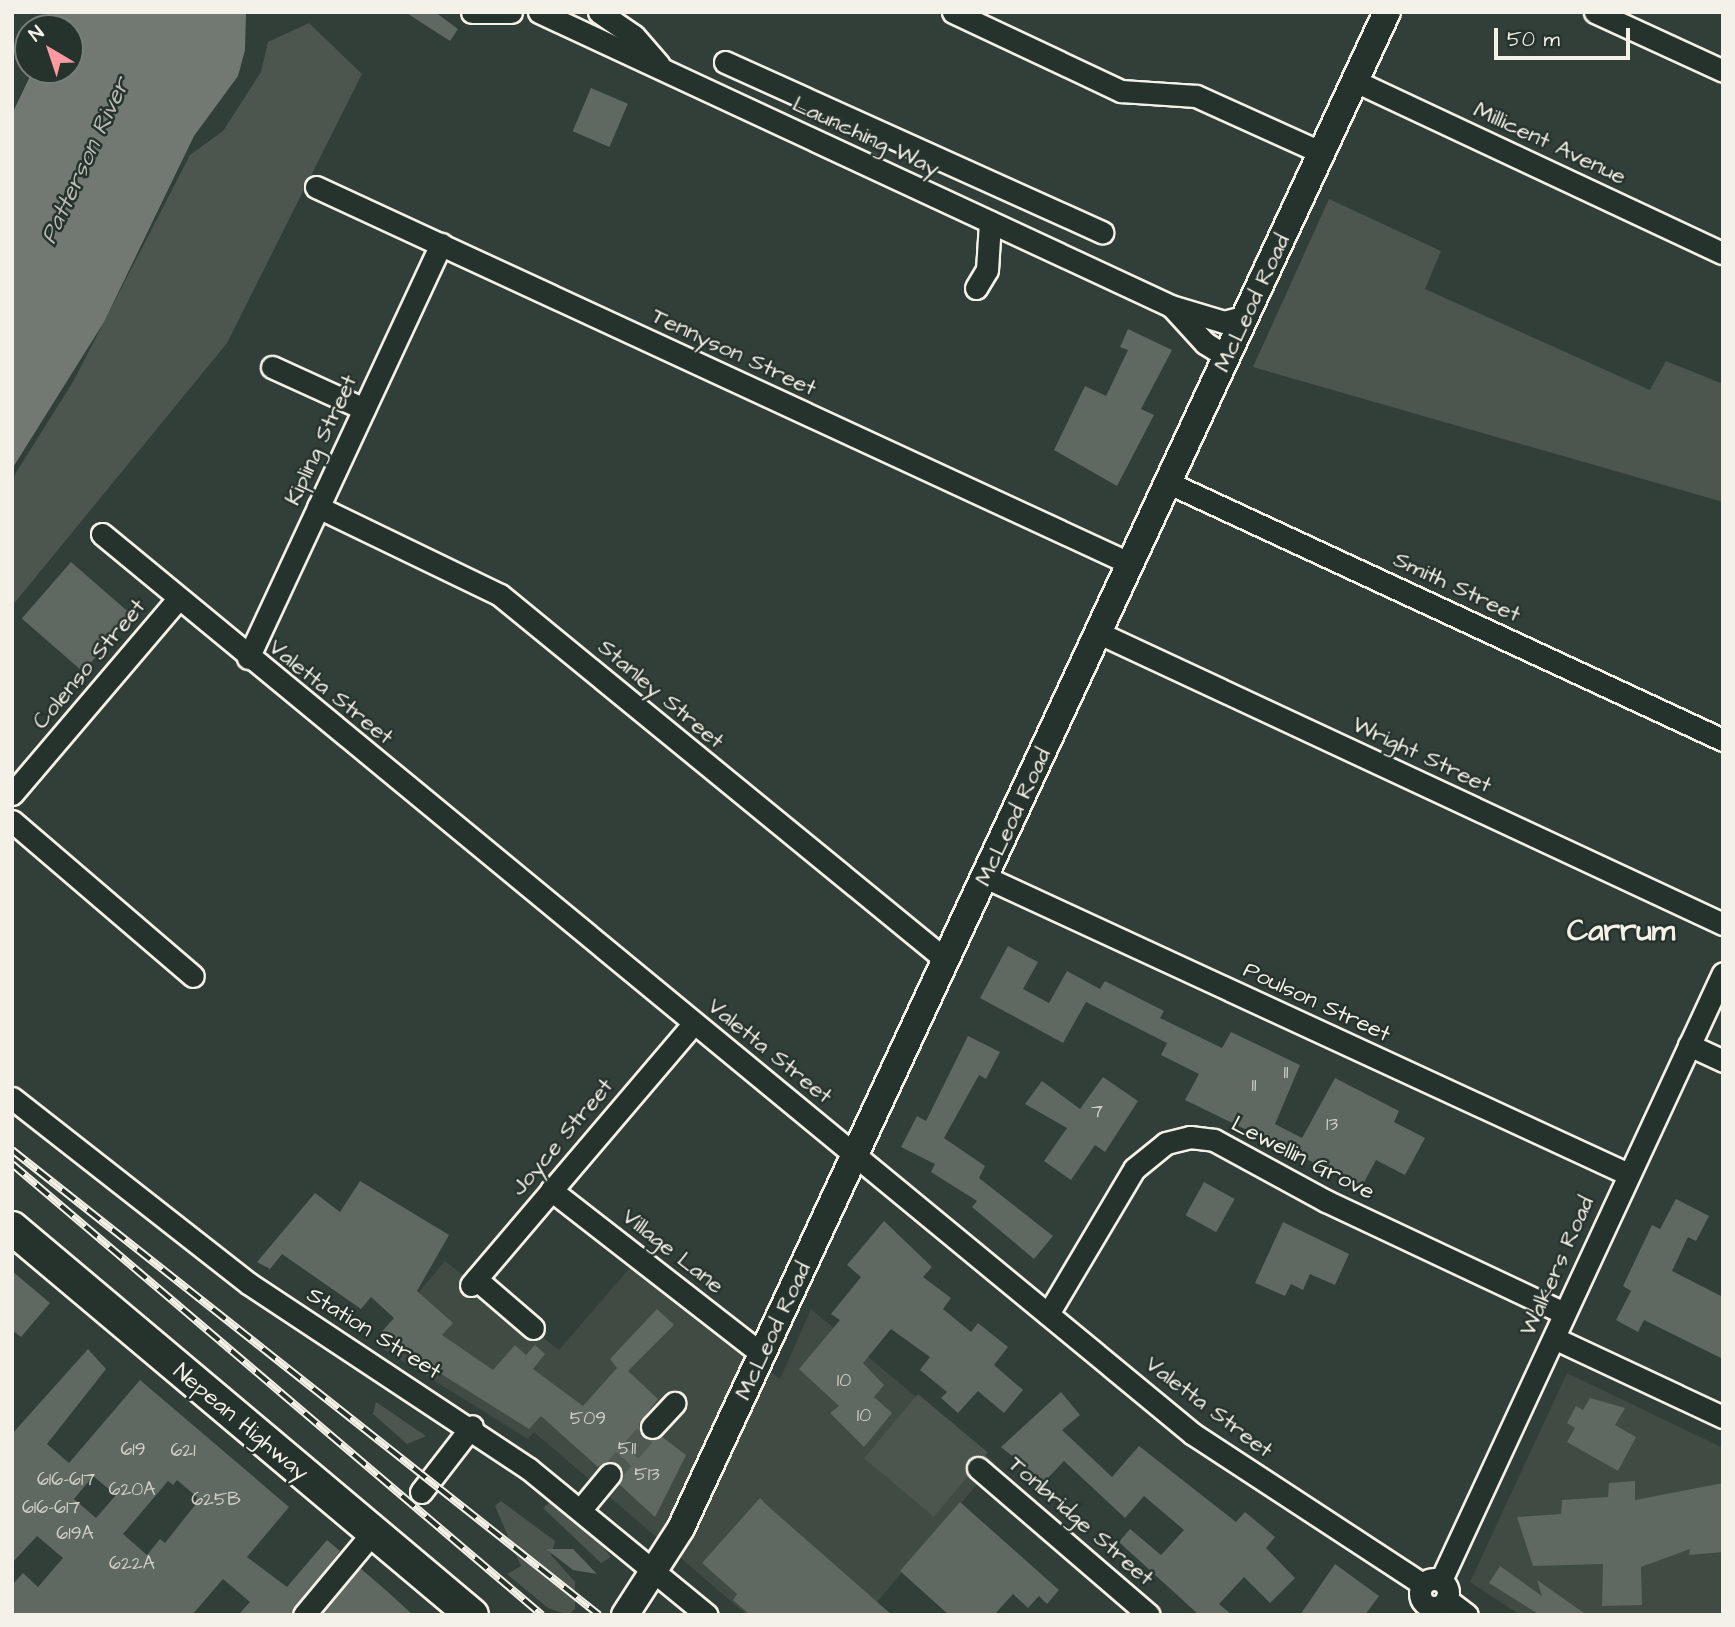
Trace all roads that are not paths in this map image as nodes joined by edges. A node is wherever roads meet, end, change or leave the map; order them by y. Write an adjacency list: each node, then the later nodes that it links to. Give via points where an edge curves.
1 (511, 12): 7 (street)
2 (539, 12): 9 (street, Launching Way)
3 (599, 12): 9 (street, via 623,26)
4 (953, 12): 11 (street, via 1121,91 1196,96)
5 (1387, 12): 10 (main road, McLeod Road)
6 (1595, 12): 8 (street)
7 (481, 14)
8 (1723, 71)
9 (680, 79): 13 (street, Launching Way); 14 (street, via 729,64)
10 (1355, 81): 11 (main road, McLeod Road); 16 (street, Millicent Avenue)
11 (1322, 153): 19 (main road, McLeod Road)
12 (316, 187): 15 (street, Tennyson Street)
13 (990, 222): 17 (street, via 987,270); 18 (street, Launching Way)
14 (1102, 232)
15 (440, 244): 22 (street, Kipling Street); 26 (street, Tennyson Street)
16 (1723, 253)
17 (976, 288)
18 (1171, 306): 19 (street, Launching Way, via 1224,322); 20 (street, Launching Way, via 1205,343)
19 (1245, 316): 20 (main road, McLeod Road)
20 (1227, 357): 23 (main road, McLeod Road)
21 (272, 368): 22 (street)
22 (364, 409): 24 (street, Kipling Street)
23 (1169, 483): 26 (main road, McLeod Road); 30 (street, Smith Street)
24 (318, 507): 29 (street, Kipling Street); 36 (street, Stanley Street, via 500,595)
25 (102, 534): 27 (street, Valetta Street)
26 (1131, 564): 28 (main road, McLeod Road)
27 (178, 599): 29 (street, Valetta Street); 31 (street, Colenso Street)
28 (1099, 633): 34 (main road, McLeod Road); 35 (street, Wright Street)
29 (248, 658): 39 (street, Valetta Street)
30 (1723, 740)
31 (20, 770): 32 (street, Colenso Street)
32 (12, 794)
33 (12, 821): 38 (street)
34 (985, 877): 36 (main road, McLeod Road); 44 (street, Poulson Street)
35 (1723, 924)
36 (946, 960): 43 (main road, McLeod Road)
37 (1723, 973): 40 (street, Walkers Road)
38 (193, 976)
39 (694, 1023): 43 (street, Valetta Street); 45 (street, Joyce Street)
40 (1689, 1045): 41 (street); 44 (street, Walkers Road)
41 (1723, 1061)
42 (12, 1098): 54 (street, Station Street, via 241,1278)
43 (855, 1155): 48 (street, Valetta Street); 51 (main road, McLeod Road)
44 (1628, 1174): 47 (street, Walkers Road)
45 (551, 1190): 49 (street, Joyce Street, via 473,1282); 51 (street, Village Lane)
46 (12, 1228): 60 (highway, Nepean Highway)
47 (1564, 1313): 48 (street, Lewellin Grove, via 1326,1201 1214,1140 1191,1137 1166,1143 1134,1169); 50 (street, Walkers Road)
48 (1048, 1314): 62 (street, Valetta Street, via 1206,1443)
49 (533, 1328)
50 (1554, 1338): 53 (street); 62 (street, Walkers Road)
51 (762, 1354): 61 (main road, McLeod Road)
52 (674, 1403): 55 (street)
53 (1723, 1417)
54 (472, 1426): 58 (street); 59 (street, Station Street)
55 (652, 1427)
56 (978, 1468): 67 (street, Tonbridge Street)
57 (610, 1474): 59 (street)
58 (421, 1492)
59 (581, 1508): 61 (street, Station Street)
60 (374, 1531): 64 (street); 65 (highway, Nepean Highway)
61 (656, 1572): 63 (main road, McLeod Road); 66 (street, Station Street)
62 (1433, 1597): 68 (street, Valetta Street)
63 (629, 1613)
64 (304, 1615)
65 (472, 1615)
66 (707, 1615)
67 (1149, 1615)
68 (1467, 1615)

